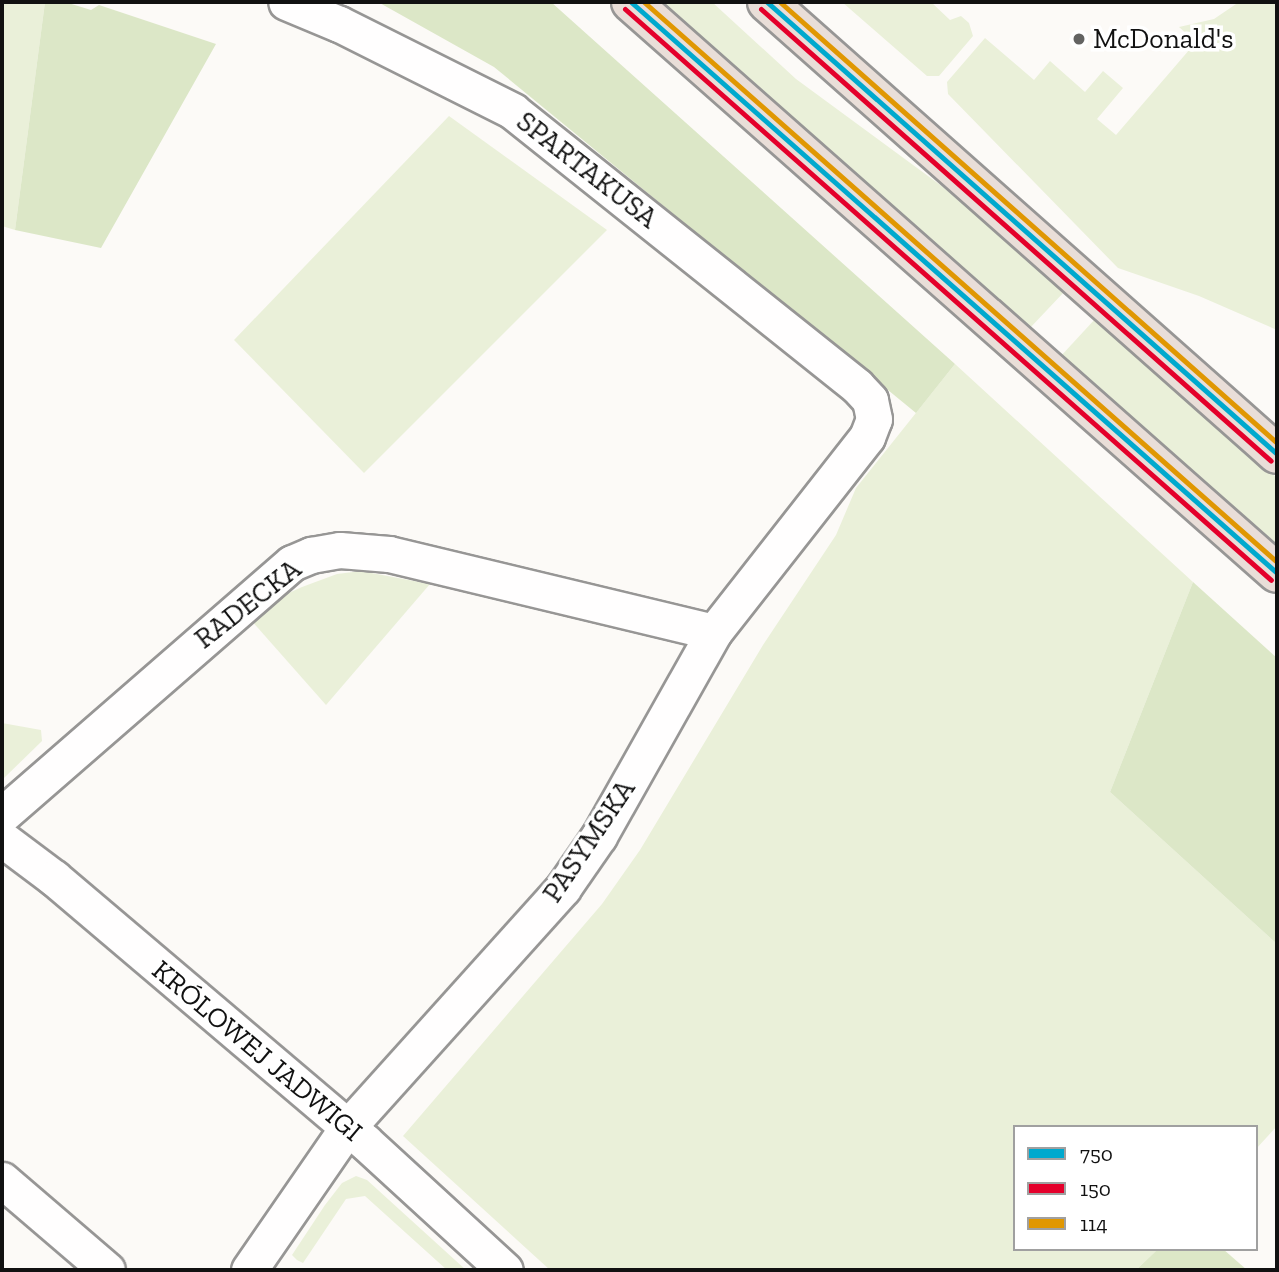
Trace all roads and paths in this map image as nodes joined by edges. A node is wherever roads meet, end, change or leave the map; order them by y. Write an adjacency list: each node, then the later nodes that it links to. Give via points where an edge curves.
1 (286, 2): 4 (street, SPARTAKUSA, via 513,111)
2 (631, 2): 6 (highway)
3 (766, 2): 5 (highway)
4 (857, 386): 7 (street, PASYMSKA, via 873,409 867,437)
5 (1277, 454)
6 (1277, 573)
7 (714, 632): 8 (street, RADECKA, via 389,554 340,550 311,555 292,563); 10 (street, PASYMSKA, via 599,836 563,888)
8 (2, 815)
9 (2, 839): 10 (street, KRÓLOWEJ JADWIGI, via 54,877)
10 (347, 1128): 13 (street, PASYMSKA); 14 (street, KRÓLOWEJ JADWIGI)
11 (2, 1180): 12 (street)
12 (107, 1270)
13 (248, 1270)
14 (505, 1270)

